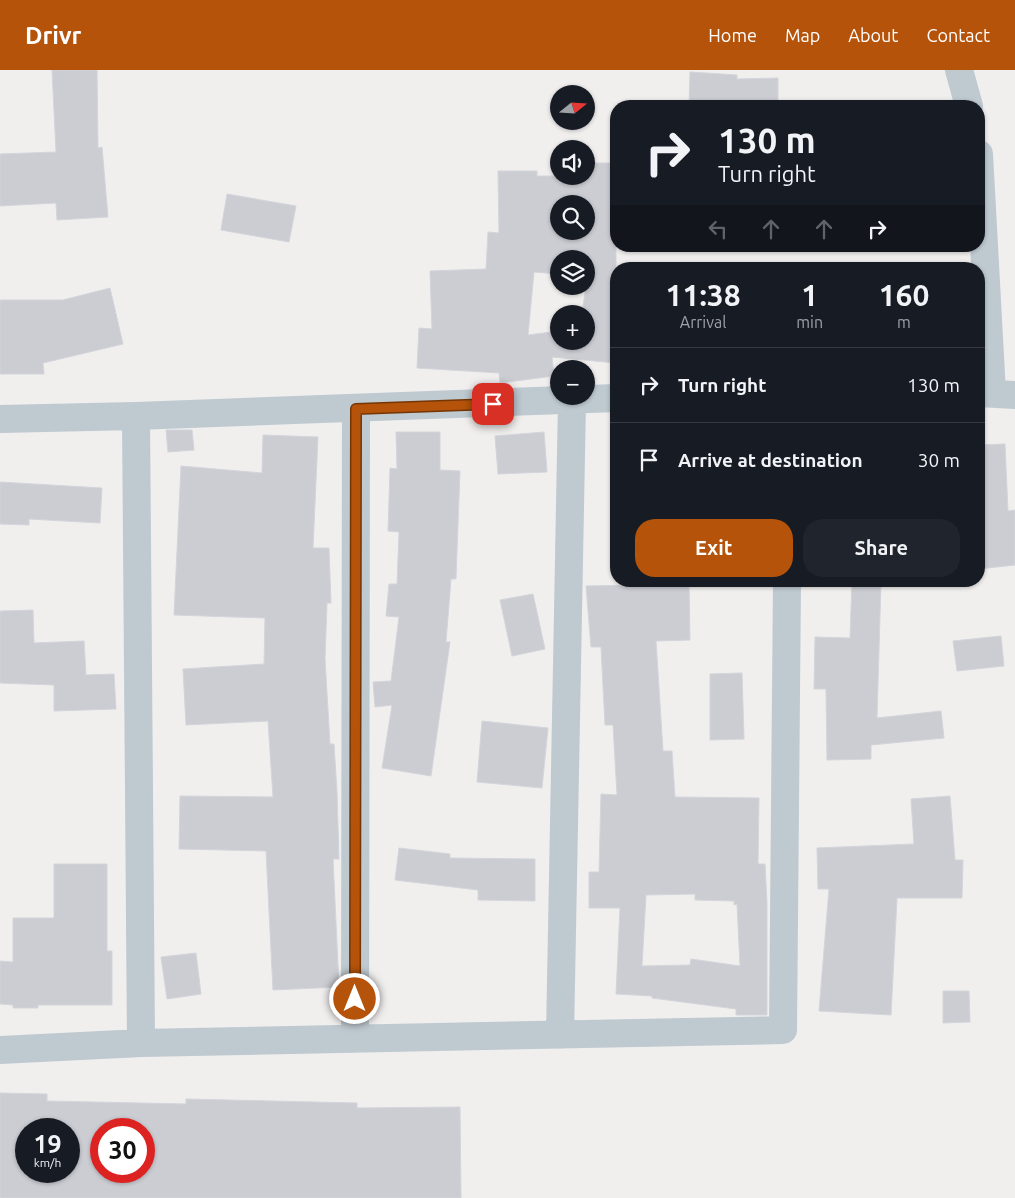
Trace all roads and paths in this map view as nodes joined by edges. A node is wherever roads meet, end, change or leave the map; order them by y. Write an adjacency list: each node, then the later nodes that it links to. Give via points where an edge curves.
1 (959, 70): 2 (street)
2 (968, 100)
3 (985, 244): 4 (street)
4 (995, 394)
5 (610, 398): 6 (street)
6 (595, 399)
7 (550, 402): 9 (street)
8 (572, 405): 13 (street)
9 (356, 409): 10 (street); 14 (street)
10 (136, 416): 11 (street); 15 (street)
11 (0, 419)
12 (787, 587): 13 (street, via 783,1030)
13 (560, 1035): 14 (street)
14 (355, 1038): 15 (street)
15 (142, 1043): 16 (street)
16 (0, 1050)

